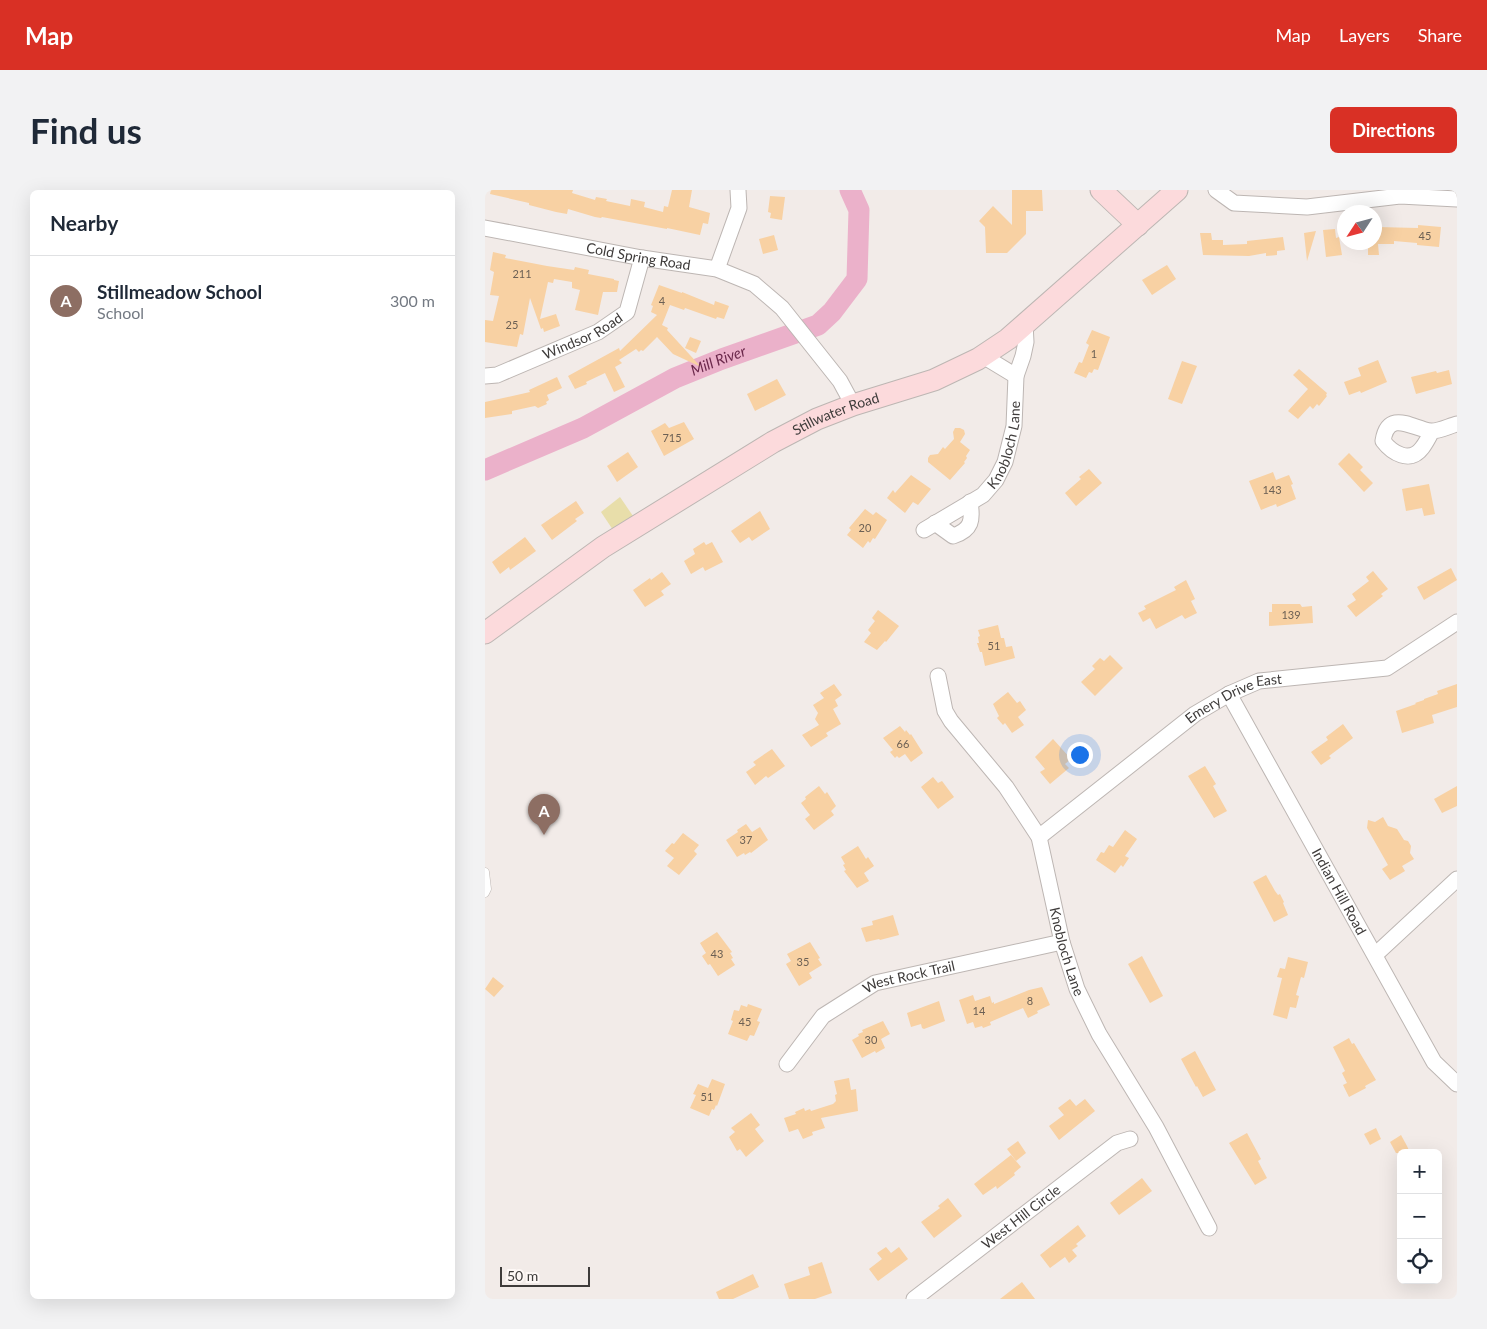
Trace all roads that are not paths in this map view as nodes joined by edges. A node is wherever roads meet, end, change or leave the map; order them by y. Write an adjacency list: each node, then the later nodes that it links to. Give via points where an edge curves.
1 (738, 190): 9 (street, via 739,208)
2 (1101, 190): 6 (main road)
3 (1177, 190): 6 (main road, Stillwater Road)
4 (1216, 190): 5 (street, via 1234,202 1307,207 1400,196)
5 (1457, 199)
6 (1138, 225): 10 (main road, Stillwater Road)
7 (485, 228): 8 (street, Cold Spring Road)
8 (642, 258): 9 (street, Cold Spring Road); 12 (street, Windsor Road, via 627,312 598,332 497,375)
9 (717, 269): 14 (street, Cold Spring Road, via 754,284 782,308 840,381)
10 (1025, 324): 11 (main road, Stillwater Road); 13 (street, Knobloch Lane, via 1026,342)
11 (983, 356): 13 (street); 14 (main road, Stillwater Road, via 934,380)
12 (485, 376)
13 (1016, 376): 17 (street, Knobloch Lane, via 1014,426 1005,462 997,480)
14 (853, 405): 19 (main road, Stillwater Road, via 808,423 712,478 603,547)
15 (1457, 424): 16 (street)
16 (1432, 431)
17 (971, 502): 17 (street, Knobloch Lane, via 929,526 953,536 963,533 970,524)
18 (1457, 622): 21 (street, Emery Drive East, via 1387,668 1259,681)
19 (485, 633)
20 (938, 676): 22 (street, Knobloch Lane, via 945,712 951,722 1006,787)
21 (1229, 694): 22 (street, Emery Drive East, via 1195,714); 27 (street, Indian Hill Road)
22 (1039, 837): 26 (street, Knobloch Lane)
23 (485, 872): 25 (lane)
24 (1457, 879): 27 (street)
25 (485, 893)
26 (1062, 942): 28 (street, West Rock Trail, via 875,983 823,1016); 31 (street, Knobloch Lane, via 1077,988 1099,1034 1156,1127)
27 (1375, 955): 29 (street, Indian Hill Road, via 1434,1062)
28 (787, 1064)
29 (1457, 1084)
30 (1131, 1140): 32 (street, West Hill Circle, via 1117,1143)
31 (1209, 1228)
32 (914, 1299)

